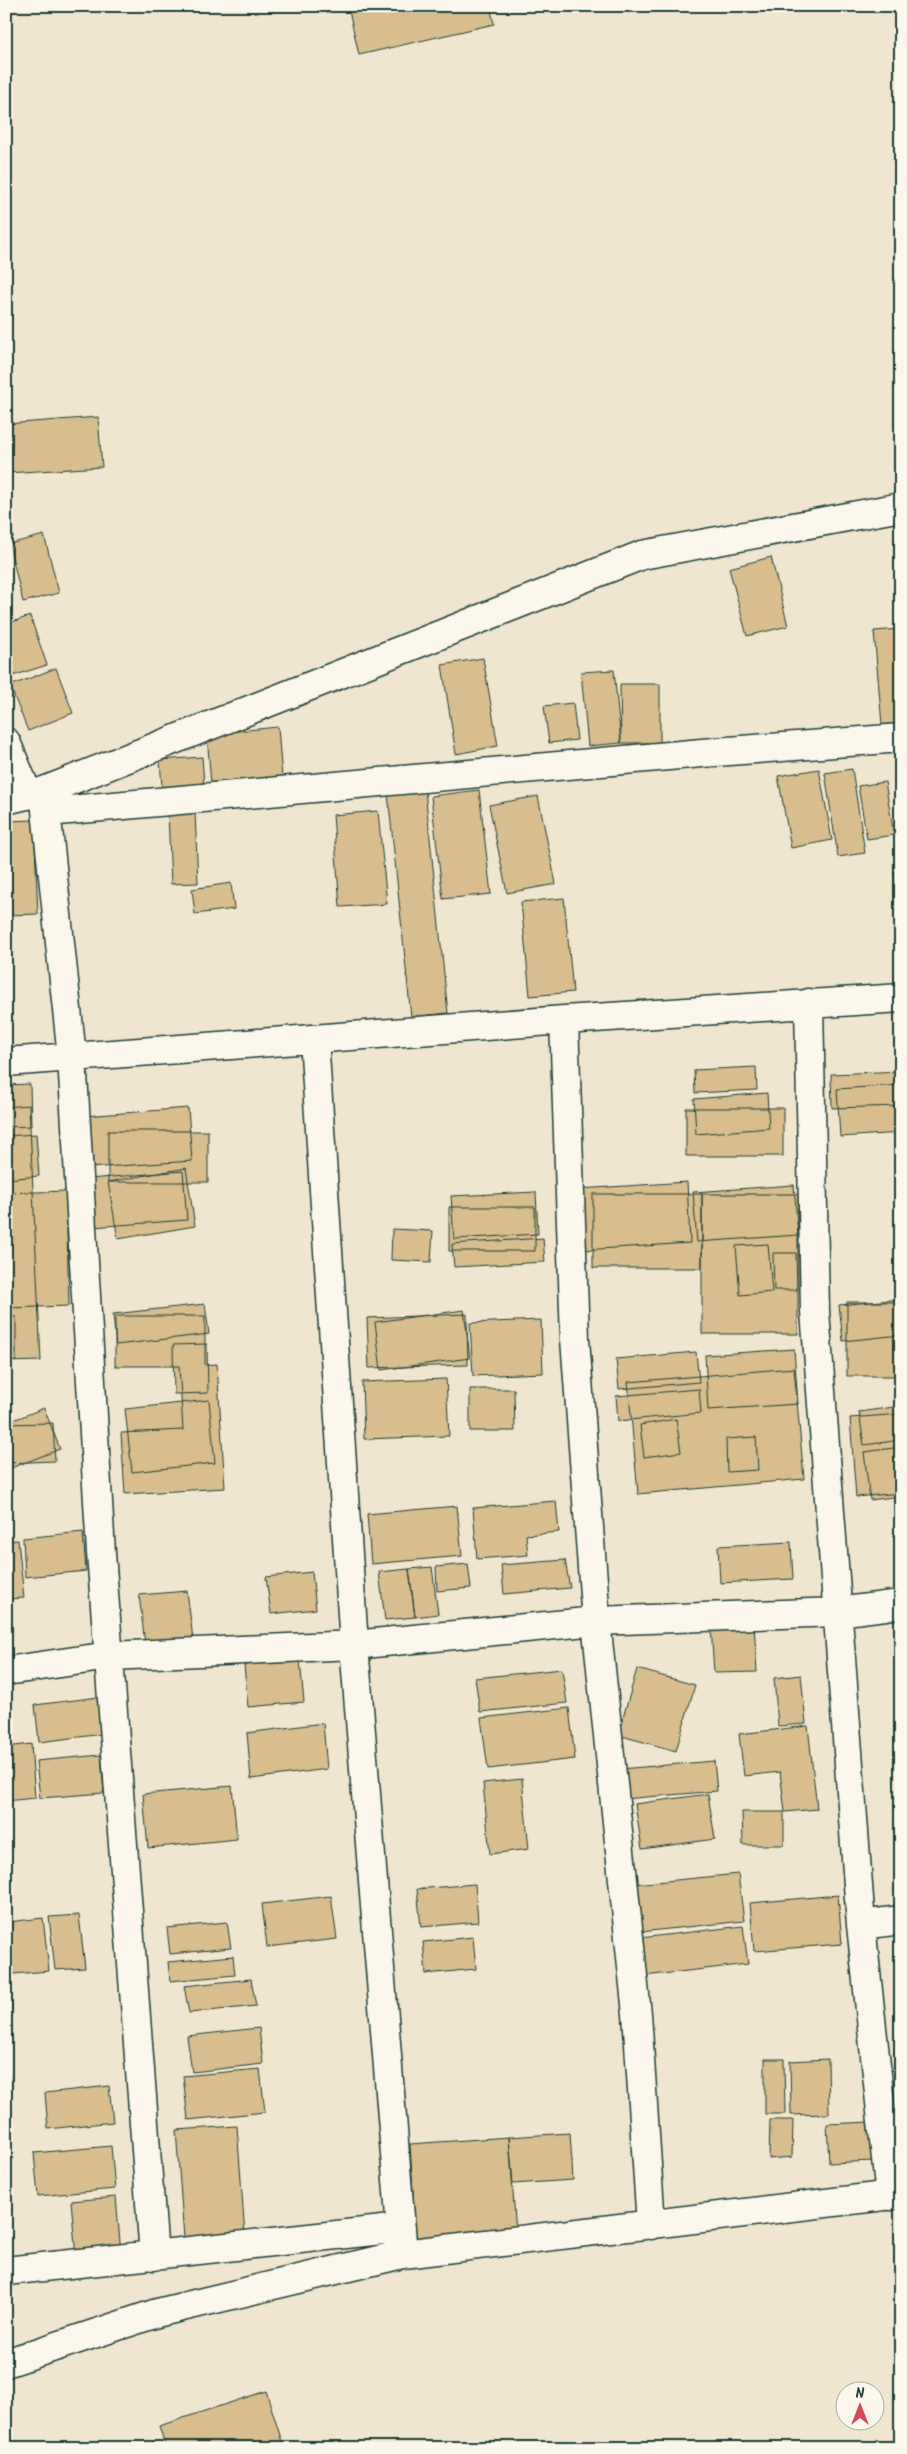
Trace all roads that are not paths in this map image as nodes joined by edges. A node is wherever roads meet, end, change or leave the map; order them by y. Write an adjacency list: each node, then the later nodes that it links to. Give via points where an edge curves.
1 (901, 507): 4 (street, via 642,555)
2 (901, 738): 4 (street)
3 (6, 742): 4 (street)
4 (31, 799): 9 (street)
5 (901, 998): 6 (street)
6 (809, 1003): 7 (street); 12 (street, via 815,1311)
7 (564, 1020): 8 (street); 13 (street, via 575,1339)
8 (314, 1039): 9 (street); 14 (street)
9 (72, 1057): 10 (street); 15 (street)
10 (6, 1062)
11 (901, 1604): 12 (street)
12 (837, 1612): 13 (street); 18 (street)
13 (596, 1621): 14 (street); 20 (street, via 636,2014)
14 (354, 1645): 15 (street); 21 (street)
15 (109, 1656): 16 (street); 22 (street)
16 (6, 1671)
17 (901, 1920): 18 (street)
18 (861, 1925): 19 (street)
19 (895, 2195): 20 (street)
20 (651, 2225): 21 (street)
21 (402, 2241): 22 (street); 24 (street, via 157,2313)
22 (154, 2256): 23 (street)
23 (6, 2272)
24 (6, 2363)

